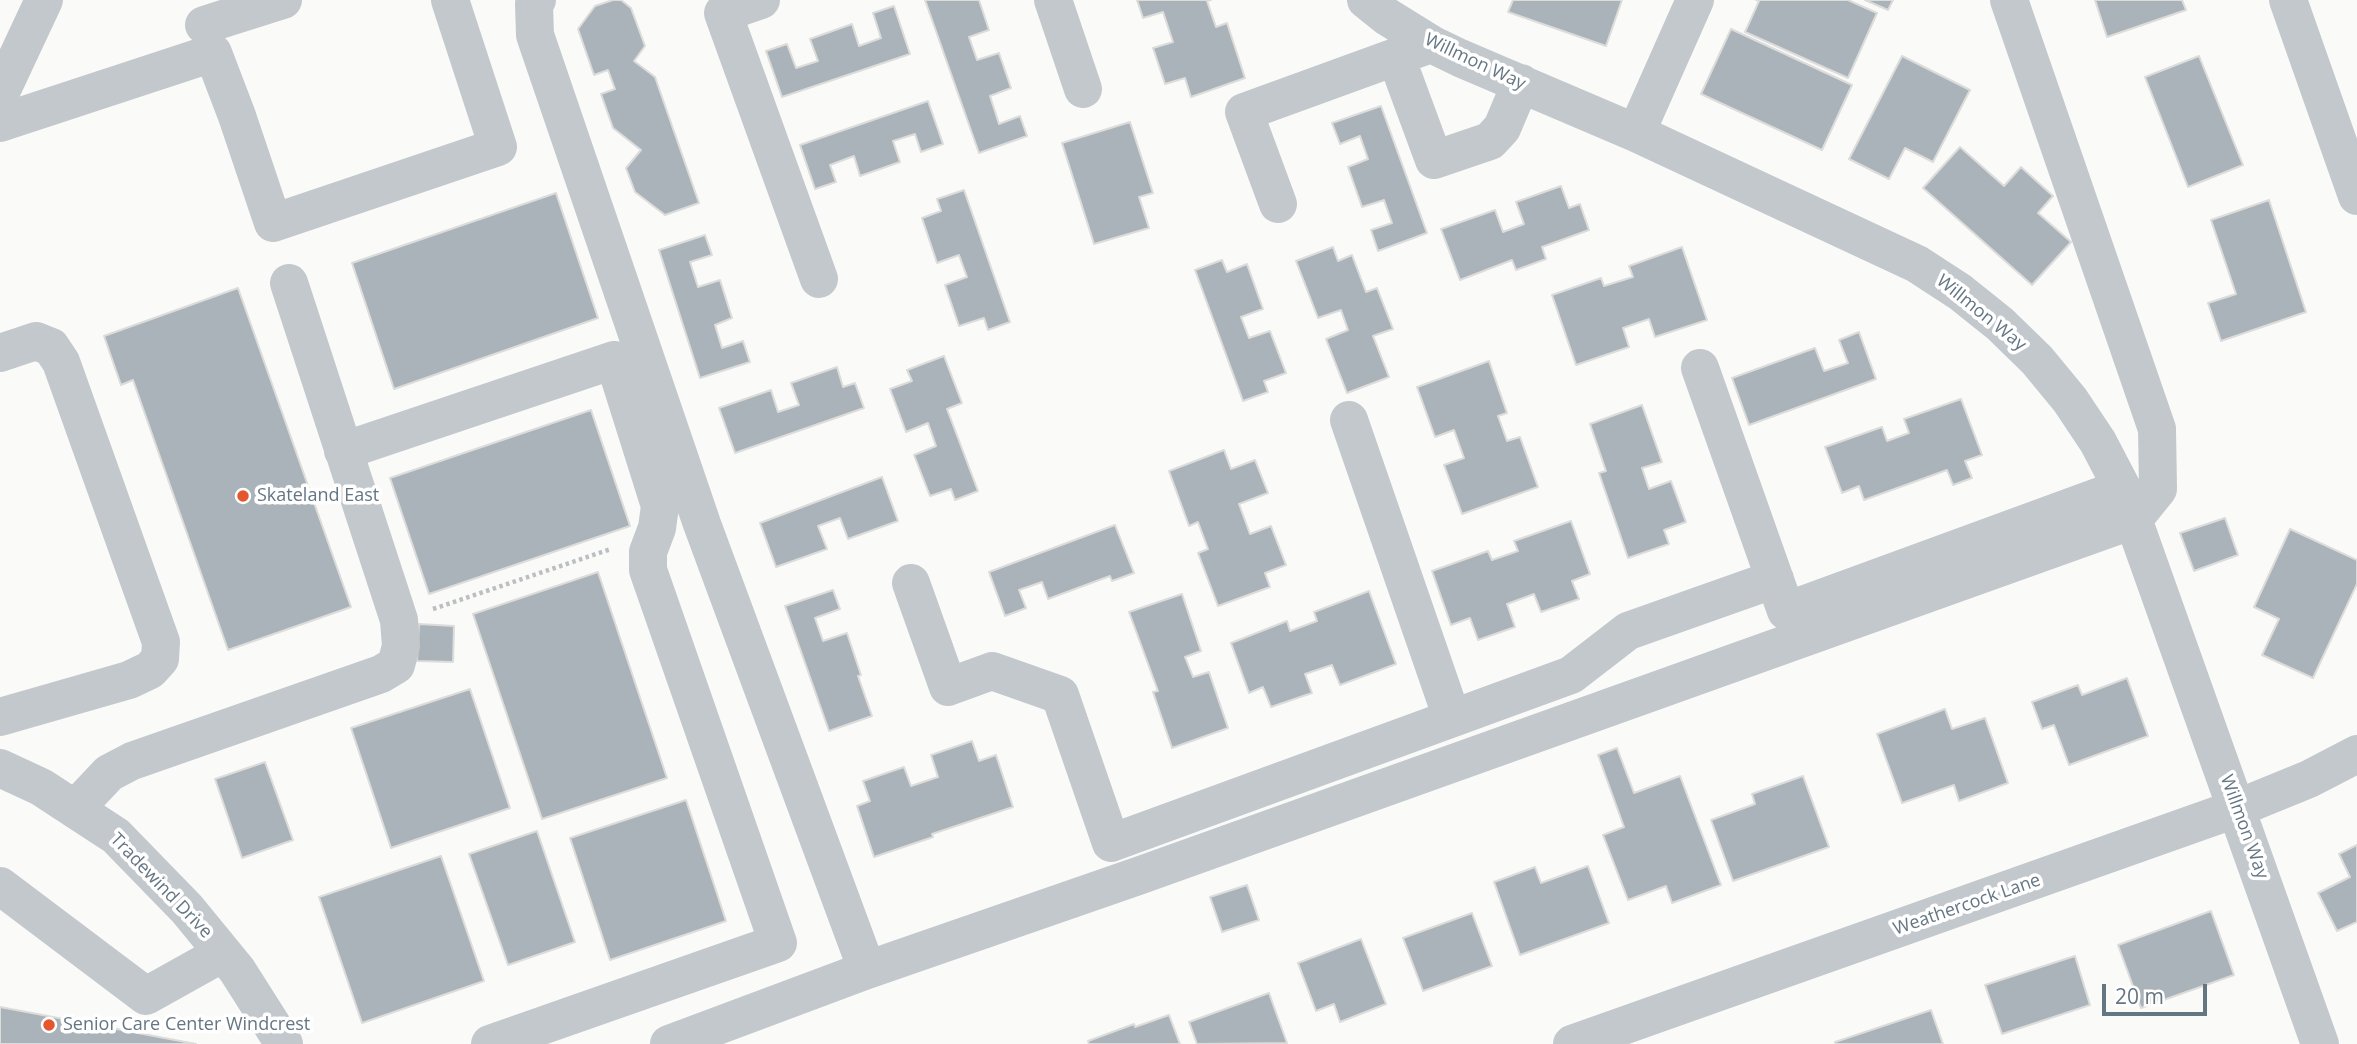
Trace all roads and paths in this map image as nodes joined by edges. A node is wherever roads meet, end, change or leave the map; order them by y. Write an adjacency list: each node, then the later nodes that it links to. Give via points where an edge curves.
1 (44, 0): 16 (street)
2 (283, 0): 11 (street)
3 (450, 0): 11 (street, via 498,147 274,223)
4 (537, 0): 40 (street, via 535,35 544,62 702,524)
5 (761, 0): 21 (street, via 723,13)
6 (1053, 0): 15 (street)
7 (1366, 0): 12 (street, Willmon Way)
8 (1695, 0): 18 (street)
9 (2009, 0): 27 (street, via 2157,429 2158,489)
10 (2288, 0): 19 (street)
11 (204, 26): 17 (street)
12 (1432, 44): 13 (street); 14 (street, Willmon Way)
13 (1396, 57): 14 (street, via 1434,160 1490,141 1502,128); 20 (street, via 1244,112)
14 (1521, 83): 18 (street, Willmon Way)
15 (1083, 89)
16 (0, 94)
17 (0, 123)
18 (1636, 133): 27 (street, Willmon Way, via 1917,264 1960,292 2037,360 2084,421)
19 (2357, 196)
20 (1278, 204)
21 (819, 279)
22 (289, 283): 26 (street)
23 (0, 353): 32 (street, via 36,341 51,347 61,362 161,642 160,659 129,680)
24 (1700, 368): 29 (street)
25 (1349, 420): 33 (street)
26 (343, 451): 28 (street, via 614,360 660,506); 31 (street)
27 (2127, 504): 29 (street, via 1786,611); 36 (street, Willmon Way); 40 (street, via 1802,640)
28 (655, 534): 31 (path); 42 (street, via 648,570 778,943)
29 (1775, 579): 33 (street, via 1628,631 1570,675)
30 (911, 583): 33 (street, via 948,687 992,671 1060,695 1111,843)
31 (399, 620): 37 (street, via 401,646 396,665 388,670 132,761 109,772)
32 (0, 717)
33 (1452, 718)
34 (2357, 754): 36 (street, Weathercock Lane)
35 (0, 768): 37 (street, Tradewind Drive)
36 (2238, 808): 44 (street, Weathercock Lane); 45 (street, Willmon Way)
37 (75, 809): 39 (street, Tradewind Drive, via 116,836)
38 (0, 886): 39 (street, via 146,996)
39 (223, 953): 41 (street, Tradewind Drive)
40 (867, 970): 43 (street)
41 (284, 1044)
42 (490, 1044)
43 (669, 1044)
44 (1572, 1044)
45 (2320, 1044)

